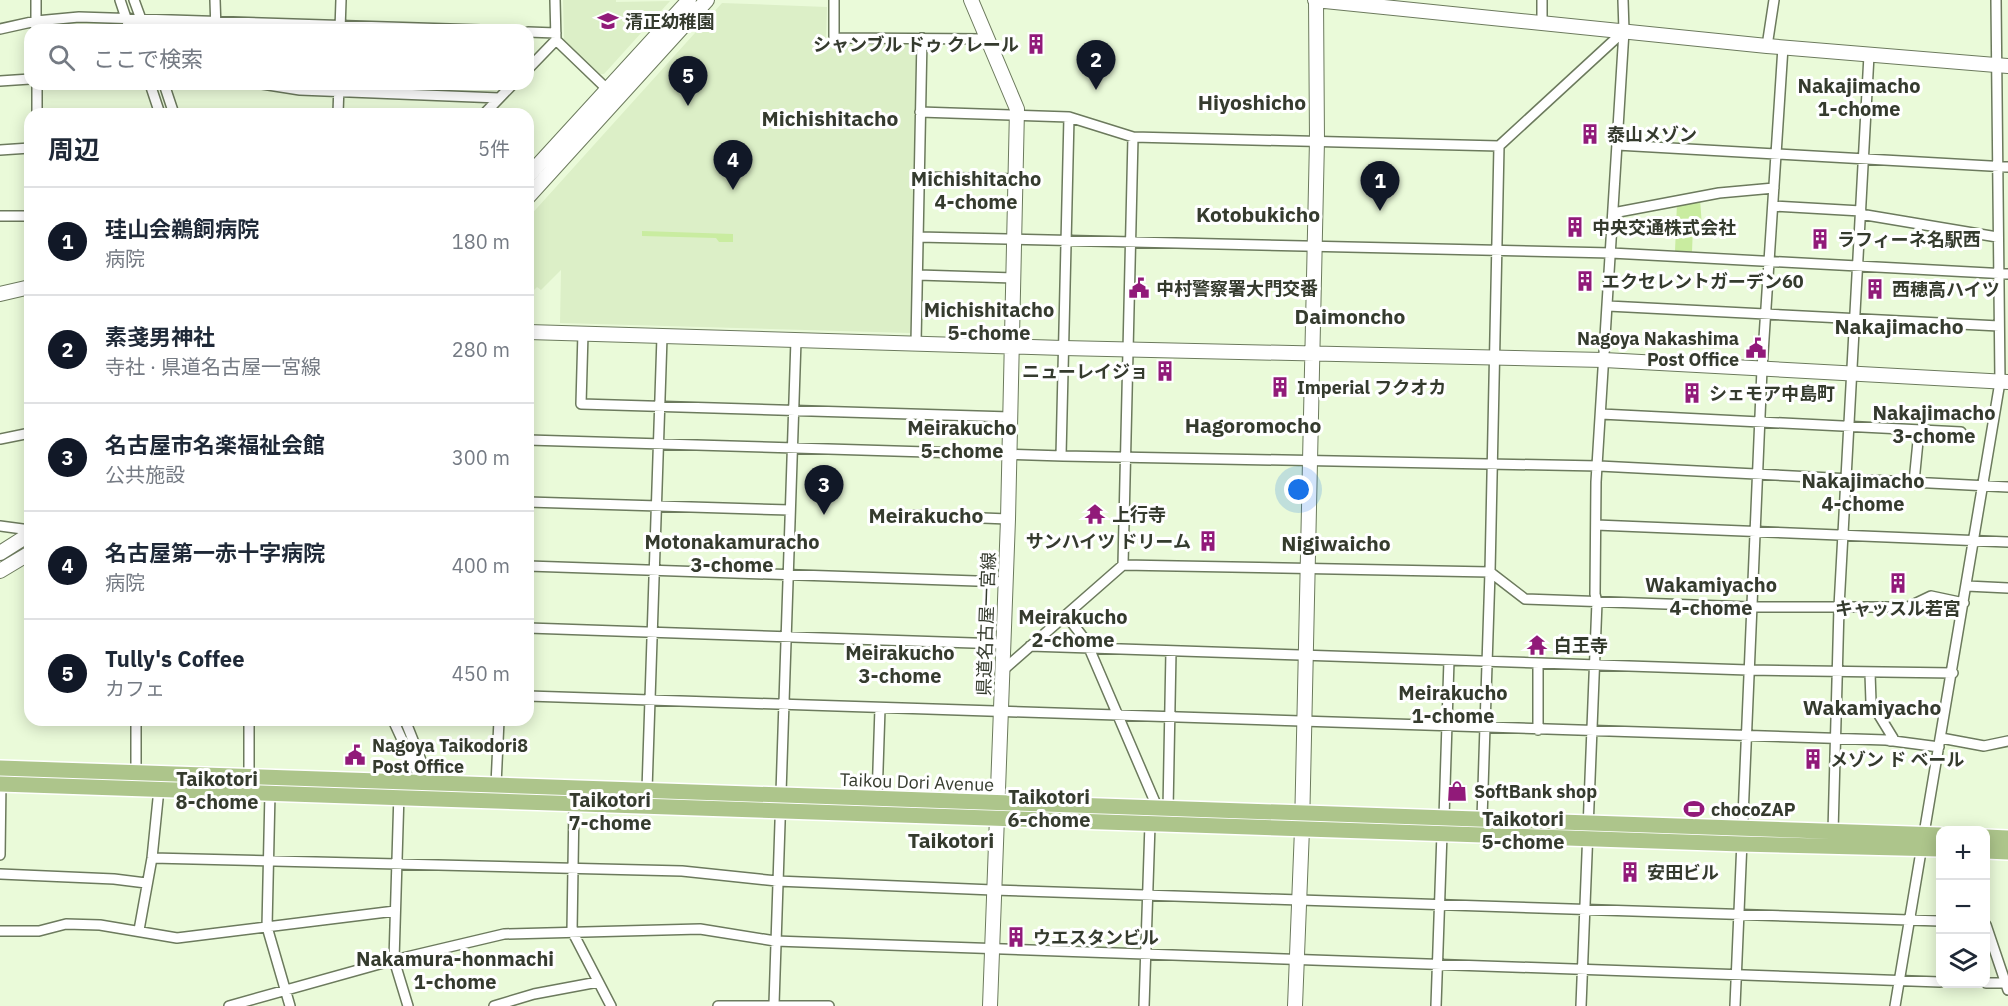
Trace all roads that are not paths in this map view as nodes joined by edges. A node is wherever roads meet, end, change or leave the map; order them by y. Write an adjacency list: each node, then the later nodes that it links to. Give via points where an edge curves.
1 (36, 0): 20 (street)
2 (120, 0): 17 (street)
3 (134, 0): 18 (street)
4 (215, 0): 25 (street)
5 (341, 0): 26 (street)
6 (555, 0): 31 (street)
7 (689, 0): 47 (street)
8 (707, 0): 71 (street)
9 (834, 0): 32 (street, via 834,38)
10 (971, 0): 33 (street, 県道名古屋一宮線)
11 (1316, 0): 16 (street); 58 (street)
12 (1542, 0): 19 (street)
13 (1623, 0): 29 (street)
14 (1774, 0): 34 (street)
15 (1996, 0): 38 (street)
16 (1417, 5): 19 (street)
17 (126, 18): 18 (street); 21 (street, via 79,17); 22 (street)
18 (141, 18): 23 (street); 24 (street)
19 (1542, 23): 29 (street)
20 (36, 24)
21 (41, 24)
22 (128, 24)
23 (143, 24)
24 (205, 24)
25 (216, 24)
26 (340, 24)
27 (24, 26): 28 (street)
28 (0, 29)
29 (1624, 31): 34 (street); 59 (street); 60 (street)
30 (534, 33): 31 (street)
31 (556, 37): 37 (street); 47 (street)
32 (922, 39): 33 (street); 54 (street)
33 (988, 39): 55 (street, 県道名古屋一宮線)
34 (1767, 46): 35 (street)
35 (1783, 47): 36 (street); 63 (street)
36 (1869, 55): 38 (street); 64 (street)
37 (534, 62)
38 (2002, 66): 65 (street)
39 (24, 79): 40 (street)
40 (0, 81)
41 (37, 90): 49 (street)
42 (152, 90): 50 (street)
43 (166, 90): 51 (street)
44 (339, 90): 52 (street)
45 (371, 90): 48 (street)
46 (507, 90): 48 (street)
47 (608, 90): 67 (street)
48 (499, 98): 53 (street)
49 (37, 108)
50 (158, 108)
51 (172, 108)
52 (338, 108)
53 (490, 108)
54 (920, 112): 55 (street); 68 (street)
55 (1017, 116): 56 (street); 69 (street, 県道名古屋一宮線)
56 (1069, 117): 57 (street); 81 (street)
57 (1132, 137): 58 (street); 82 (street)
58 (1317, 140): 60 (street); 83 (street)
59 (1617, 145): 63 (street); 74 (street)
60 (1499, 146): 84 (street)
61 (24, 148): 62 (street)
62 (0, 150)
63 (1776, 155): 64 (street); 70 (street)
64 (1863, 159): 65 (street); 73 (street)
65 (1997, 167): 66 (street); 78 (street)
66 (2008, 168)
67 (534, 170)
68 (920, 177): 69 (street); 79 (street)
69 (1016, 179): 80 (street, 県道名古屋一宮線)
70 (1774, 188): 72 (street); 74 (street, via 1719,193)
71 (534, 190)
72 (1773, 206): 73 (street); 86 (street)
73 (1860, 212): 78 (street); 87 (street)
74 (1613, 213): 85 (street)
75 (0, 216): 76 (street)
76 (24, 216)
77 (2008, 235): 78 (street)
78 (1997, 236): 88 (street)
79 (918, 237): 80 (street); 90 (street)
80 (1015, 240): 81 (street); 91 (street, 県道名古屋一宮線)
81 (1066, 242): 82 (street); 104 (street)
82 (1131, 242): 83 (street); 105 (street)
83 (1314, 246): 84 (street); 106 (street)
84 (1498, 250): 85 (street); 107 (street)
85 (1611, 253): 86 (street); 94 (street)
86 (1769, 260): 87 (street); 95 (street)
87 (1857, 267): 88 (street); 96 (street)
88 (1998, 274): 89 (street); 97 (street)
89 (2008, 274)
90 (918, 275): 91 (street); 102 (street)
91 (1014, 278): 103 (street, 県道名古屋一宮線)
92 (24, 288): 93 (street)
93 (0, 294)
94 (1608, 306): 95 (street); 108 (street)
95 (1765, 314): 96 (street); 109 (street)
96 (1854, 319): 97 (street); 110 (street)
97 (1999, 326): 111 (street)
98 (534, 332): 99 (street)
99 (583, 333): 100 (street); 112 (street, via 581,404)
100 (662, 337): 101 (street); 112 (street)
101 (796, 340): 102 (street); 113 (street)
102 (916, 344): 103 (street)
103 (1012, 346): 104 (street); 115 (street, 県道名古屋一宮線)
104 (1063, 348): 105 (street); 126 (street)
105 (1128, 350): 106 (street); 127 (street)
106 (1312, 354): 107 (street); 128 (street)
107 (1496, 358): 108 (street); 129 (street)
108 (1604, 360): 109 (street); 114 (street)
109 (1762, 369): 110 (street); 116 (street)
110 (1851, 374): 111 (street); 117 (street)
111 (2004, 382): 134 (street)
112 (659, 407): 113 (street); 123 (street)
113 (794, 411): 115 (street); 124 (street)
114 (1601, 414): 116 (street); 130 (street)
115 (1010, 417): 125 (street, 県道名古屋一宮線)
116 (1759, 424): 117 (street); 131 (street)
117 (1848, 428): 118 (street); 132 (street)
118 (1919, 430): 119 (street); 133 (street)
119 (1961, 432)
120 (24, 434): 121 (street)
121 (0, 440)
122 (534, 440): 123 (street)
123 (658, 444): 124 (street); 137 (street)
124 (792, 448): 125 (street); 138 (street)
125 (1009, 454): 126 (street); 140 (street, 県道名古屋一宮線)
126 (1061, 456): 127 (street)
127 (1127, 457): 128 (street); 151 (street)
128 (1310, 460): 129 (street); 153 (street)
129 (1494, 464): 130 (street); 156 (street)
130 (1599, 466): 131 (street); 141 (street)
131 (1756, 476): 132 (street); 144 (street)
132 (1845, 479): 133 (street); 145 (street)
133 (1914, 482): 134 (street)
134 (1983, 486): 135 (street); 147 (street)
135 (2008, 487)
136 (534, 502): 137 (street)
137 (656, 506): 138 (street); 154 (street)
138 (790, 510): 157 (street)
139 (906, 515): 140 (street)
140 (1008, 519): 158 (street, 県道名古屋一宮線)
141 (1596, 525): 144 (street); 161 (street)
142 (0, 526): 143 (street)
143 (24, 531)
144 (1754, 531): 145 (street); 163 (street)
145 (1842, 534): 147 (street); 164 (street)
146 (24, 536): 149 (street)
147 (1974, 541): 148 (street); 159 (street)
148 (2008, 542)
149 (0, 553)
150 (24, 557): 155 (street)
151 (1123, 565): 153 (street); 165 (street)
152 (534, 566): 154 (street)
153 (1307, 567): 156 (street); 173 (street)
154 (654, 570): 157 (street); 167 (street)
155 (0, 571)
156 (1490, 572): 161 (street, via 1525,599); 175 (street)
157 (787, 575): 158 (street); 168 (street)
158 (1006, 582): 169 (street, 県道名古屋一宮線)
159 (1967, 586): 160 (street); 162 (street)
160 (2008, 588)
161 (1597, 602): 163 (street); 177 (street)
162 (1964, 603): 164 (street, via 1931,596 1908,607); 182 (street)
163 (1750, 607): 164 (street); 179 (street)
164 (1839, 607): 180 (street)
165 (1066, 615): 170 (street); 171 (street)
166 (534, 628): 167 (street)
167 (652, 632): 168 (street); 184 (street)
168 (785, 636): 169 (street); 185 (street)
169 (1003, 644): 178 (street, 県道名古屋一宮線)
170 (1030, 646): 171 (street); 178 (street)
171 (1090, 648): 172 (street); 188 (street)
172 (1171, 651): 173 (street); 189 (street)
173 (1305, 656): 174 (street); 190 (street)
174 (1449, 660): 175 (street); 196 (street)
175 (1486, 662): 176 (street); 197 (street)
176 (1538, 663): 177 (street); 198 (street)
177 (1594, 665): 179 (street); 199 (street)
178 (1002, 670): 187 (street, 県道名古屋一宮線)
179 (1748, 670): 180 (street); 200 (street)
180 (1838, 673): 181 (street); 201 (street)
181 (1870, 673): 182 (street); 202 (street, via 1871,702 1893,738)
182 (1953, 673): 204 (street)
183 (534, 696): 184 (street)
184 (650, 700): 185 (street); 213 (street)
185 (783, 704): 186 (street); 216 (street)
186 (880, 708): 187 (street); 215 (street)
187 (1001, 712): 188 (street); 219 (street, 県道名古屋一宮線)
188 (1118, 714): 189 (street); 218 (street)
189 (1170, 716): 190 (street); 218 (street)
190 (1304, 721): 196 (street); 221 (street)
191 (136, 726): 206 (street)
192 (249, 726): 207 (street)
193 (396, 726): 209 (street)
194 (407, 726): 209 (street)
195 (499, 726): 210 (street)
196 (1447, 727): 197 (street); 223 (street)
197 (1484, 728): 198 (street); 220 (street)
198 (1538, 730): 199 (street)
199 (1591, 732): 200 (street); 225 (street)
200 (1745, 735): 201 (street); 224 (street)
201 (1834, 740): 202 (street); 226 (street)
202 (1890, 741): 204 (street)
203 (2008, 741): 204 (street, via 1984,746)
204 (1940, 743): 229 (street)
205 (0, 768): 206 (main road, Taikou Dori Avenue)
206 (136, 773): 207 (main road, Taikou Dori Avenue)
207 (249, 776): 212 (main road, Taikou Dori Avenue)
208 (1, 782): 211 (main road, Taikou Dori Avenue); 233 (street)
209 (426, 783): 210 (main road, Taikou Dori Avenue); 212 (main road, Taikou Dori Avenue)
210 (496, 785): 213 (main road, Taikou Dori Avenue)
211 (159, 789): 214 (main road, Taikou Dori Avenue); 234 (street)
212 (399, 789): 214 (main road, Taikou Dori Avenue); 217 (main road, Taikou Dori Avenue); 236 (street)
213 (647, 790): 216 (main road, Taikou Dori Avenue)
214 (270, 792): 235 (street)
215 (877, 799): 216 (main road, Taikou Dori Avenue); 219 (main road, Taikou Dori Avenue)
216 (779, 803): 217 (main road, Taikou Dori Avenue); 219 (main road, Taikou Dori Avenue); 239 (street)
217 (574, 804): 237 (street)
218 (1163, 809): 219 (main road, Taikou Dori Avenue); 221 (main road, Taikou Dori Avenue)
219 (997, 812): 222 (main road, Taikou Dori Avenue); 241 (street, 県道名古屋一宮線)
220 (1482, 819): 223 (main road, Taikou Dori Avenue); 225 (main road, Taikou Dori Avenue)
221 (1302, 821): 222 (main road, Taikou Dori Avenue); 223 (main road, Taikou Dori Avenue); 243 (street)
222 (1150, 824): 242 (street)
223 (1443, 825): 225 (main road, Taikou Dori Avenue); 244 (street)
224 (1741, 828): 225 (main road, Taikou Dori Avenue); 226 (main road, Taikou Dori Avenue); 230 (street)
225 (1588, 831): 230 (main road, Taikou Dori Avenue); 245 (street)
226 (1833, 831): 229 (main road, Taikou Dori Avenue)
227 (1990, 837): 228 (main road)
228 (2008, 838)
229 (1930, 839): 230 (main road, Taikou Dori Avenue); 248 (street)
230 (1741, 844): 247 (street)
231 (1990, 851): 232 (main road)
232 (2008, 852)
233 (0, 855)
234 (152, 858): 235 (street); 240 (street)
235 (269, 861): 236 (street); 250 (street)
236 (397, 865): 237 (street); 246 (street)
237 (573, 868): 239 (street, via 682,871); 253 (street)
238 (0, 874): 240 (street)
239 (777, 881): 241 (street); 255 (street)
240 (146, 883): 252 (street)
241 (993, 890): 242 (street); 256 (street, 県道名古屋一宮線)
242 (1148, 895): 243 (street); 257 (street)
243 (1299, 899): 244 (street); 259 (street)
244 (1439, 903): 245 (street); 260 (street)
245 (1584, 909): 247 (street); 261 (street)
246 (395, 911): 250 (street); 258 (street)
247 (1738, 914): 248 (street); 262 (street)
248 (1910, 920): 249 (street); 263 (street)
249 (1936, 921)
250 (267, 927): 252 (street, via 177,938); 268 (street)
251 (0, 930): 252 (street, via 39,931 66,924)
252 (139, 930)
253 (572, 930): 255 (street, via 700,929); 258 (street, via 504,934); 264 (street)
254 (1989, 934): 267 (street)
255 (775, 941): 256 (street); 269 (street)
256 (991, 950): 257 (street); 277 (street, 県道名古屋一宮線)
257 (1146, 955): 259 (street); 278 (street)
258 (394, 960): 268 (street); 272 (street)
259 (1297, 960): 260 (street); 279 (street)
260 (1437, 963): 261 (street); 280 (street)
261 (1582, 969): 262 (street); 281 (street)
262 (1736, 975): 263 (street); 282 (street)
263 (1900, 981): 265 (street); 283 (street)
264 (598, 982): 273 (street); 274 (street)
265 (1936, 982)
266 (1990, 984): 267 (street)
267 (2007, 987)
268 (286, 991): 270 (street); 271 (street)
269 (774, 1004): 275 (street); 276 (street)
270 (229, 1006)
271 (290, 1006)
272 (408, 1006)
273 (494, 1006)
274 (611, 1006)
275 (718, 1006)
276 (829, 1006)
277 (990, 1006)
278 (1144, 1006)
279 (1295, 1006)
280 (1436, 1006)
281 (1581, 1006)
282 (1735, 1006)
283 (1895, 1006)

